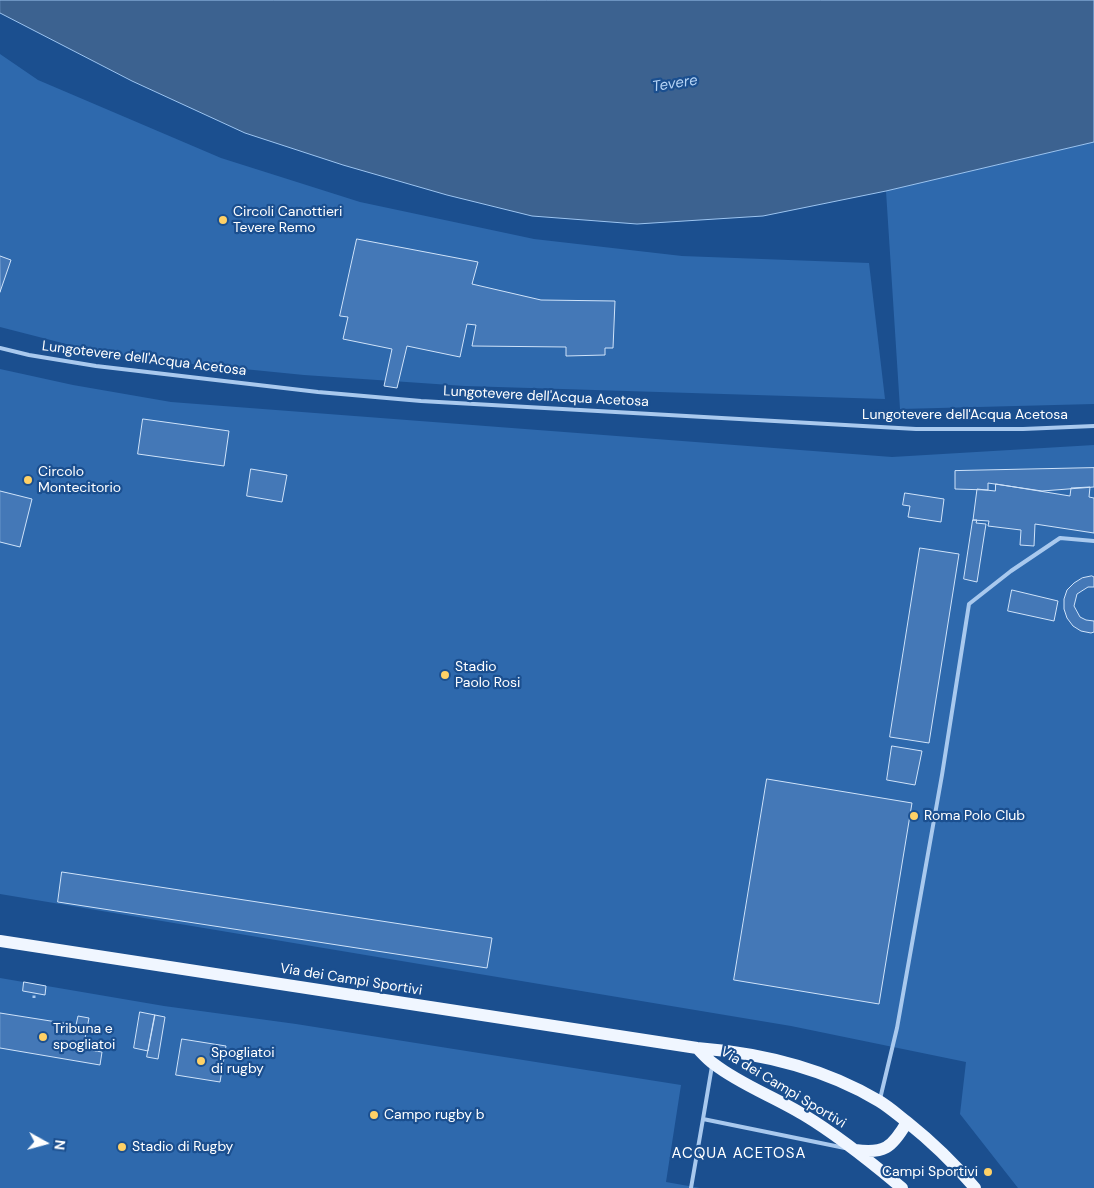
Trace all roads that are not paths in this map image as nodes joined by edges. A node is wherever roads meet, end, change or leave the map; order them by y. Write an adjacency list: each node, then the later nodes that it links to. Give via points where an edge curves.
1 (0, 348): 2 (lane, Lungotevere dell'Acqua Acetosa, via 96,366 421,401 916,429)
2 (1094, 426)
3 (1094, 540): 7 (lane, via 1060,538 969,604 913,940)
4 (0, 941): 5 (main road, Via dei Campi Sportivi)
5 (697, 1048): 6 (main road, Via dei Campi Sportivi); 7 (main road, Via dei Campi Sportivi, via 739,1052 790,1064 838,1081)
6 (713, 1064): 8 (lane); 10 (main road, Via dei Campi Sportivi, via 804,1115)
7 (880, 1102): 9 (main road, Via dei Campi Sportivi)
8 (704, 1119): 10 (lane); 11 (lane)
9 (907, 1122): 10 (main road, via 896,1140 882,1150); 13 (main road, Via dei Campi Sportivi, via 941,1150)
10 (855, 1150): 12 (main road, Via dei Campi Sportivi)
11 (691, 1188)
12 (902, 1188)
13 (975, 1188)

